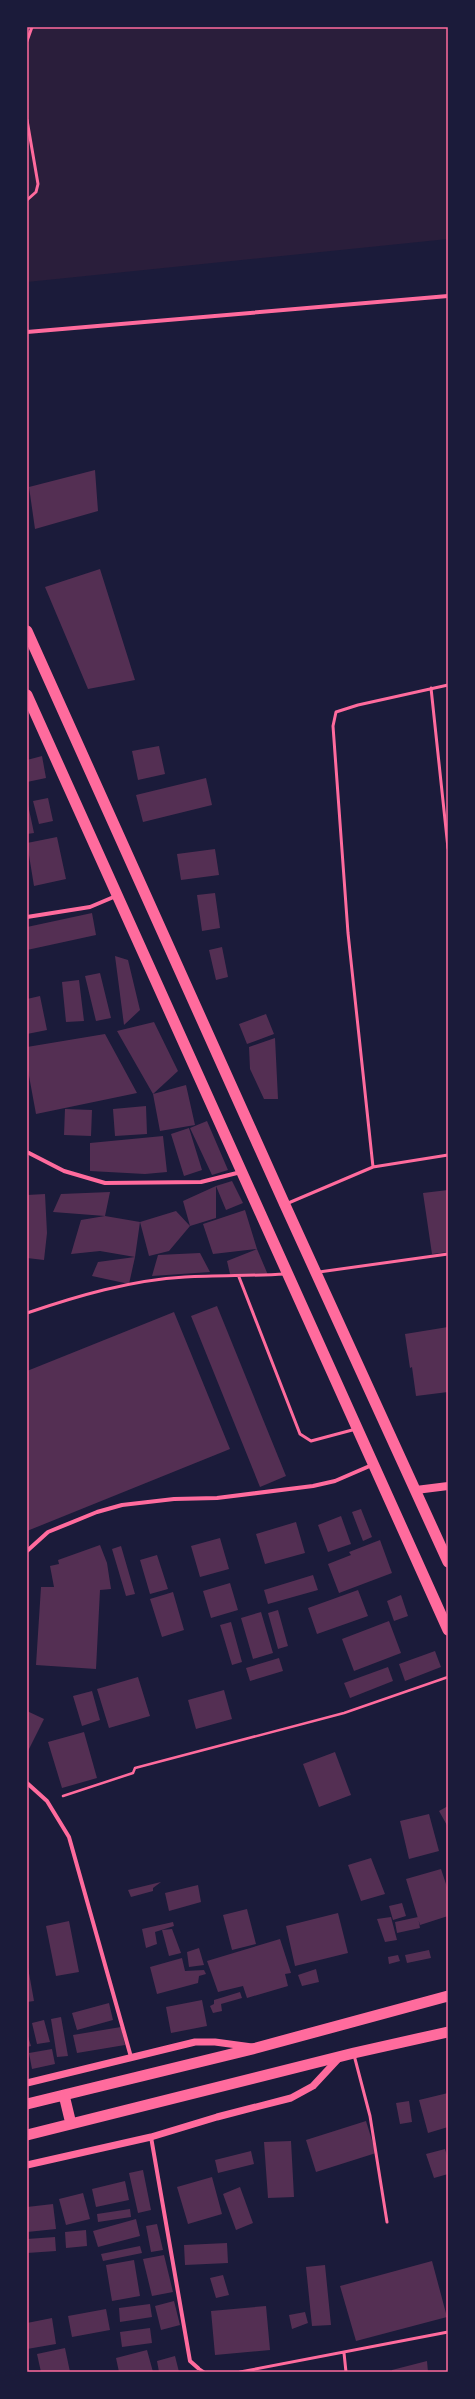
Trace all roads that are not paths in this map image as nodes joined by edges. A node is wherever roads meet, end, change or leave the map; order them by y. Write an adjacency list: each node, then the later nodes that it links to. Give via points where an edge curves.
1 (32, 27): 2 (lane)
2 (27, 41)
3 (27, 120): 4 (lane, via 38,184 36,192)
4 (27, 200)
5 (448, 296): 6 (street)
6 (27, 332)
7 (27, 631): 18 (highway)
8 (448, 685): 9 (lane)
9 (431, 688): 11 (lane); 16 (lane, via 336,712 333,726 348,934)
10 (27, 695): 12 (highway)
11 (448, 848)
12 (118, 895): 13 (street, via 90,907); 17 (highway)
13 (27, 917)
14 (27, 1152): 17 (street, via 64,1171 105,1183 201,1182)
15 (448, 1155): 16 (lane)
16 (373, 1167): 18 (lane)
17 (243, 1172): 21 (highway)
18 (285, 1205): 20 (highway)
19 (448, 1254): 20 (lane, via 401,1258)
20 (316, 1272): 27 (highway)
21 (289, 1274): 22 (lane); 24 (highway)
22 (239, 1277): 23 (lane, via 184,1277 144,1282 69,1299); 24 (lane, via 300,1434 311,1441)
23 (27, 1313)
24 (358, 1428): 25 (highway)
25 (374, 1464): 28 (street, via 335,1481 313,1486 217,1498 174,1499 122,1505 48,1532); 30 (highway)
26 (448, 1486): 27 (main road)
27 (416, 1490): 29 (highway)
28 (27, 1551)
29 (448, 1562)
30 (448, 1630)
31 (27, 1783): 37 (street, via 47,1801 69,1838)
32 (448, 1996): 34 (highway)
33 (448, 2032): 35 (highway)
34 (256, 2048): 37 (street, via 195,2042); 39 (highway)
35 (354, 2053): 36 (highway); 45 (lane, via 370,2116)
36 (341, 2056): 41 (highway); 43 (street, via 313,2086 291,2098)
37 (131, 2057): 38 (street)
38 (27, 2083)
39 (64, 2095): 40 (highway); 41 (highway)
40 (27, 2104)
41 (71, 2124): 42 (highway)
42 (27, 2135)
43 (151, 2137): 44 (street); 48 (street, via 190,2361)
44 (27, 2165)
45 (387, 2222)
46 (448, 2332): 47 (lane)
47 (344, 2353): 50 (lane); 51 (lane)
48 (198, 2368): 49 (lane)
49 (204, 2372)
50 (240, 2372)
51 (346, 2372)

